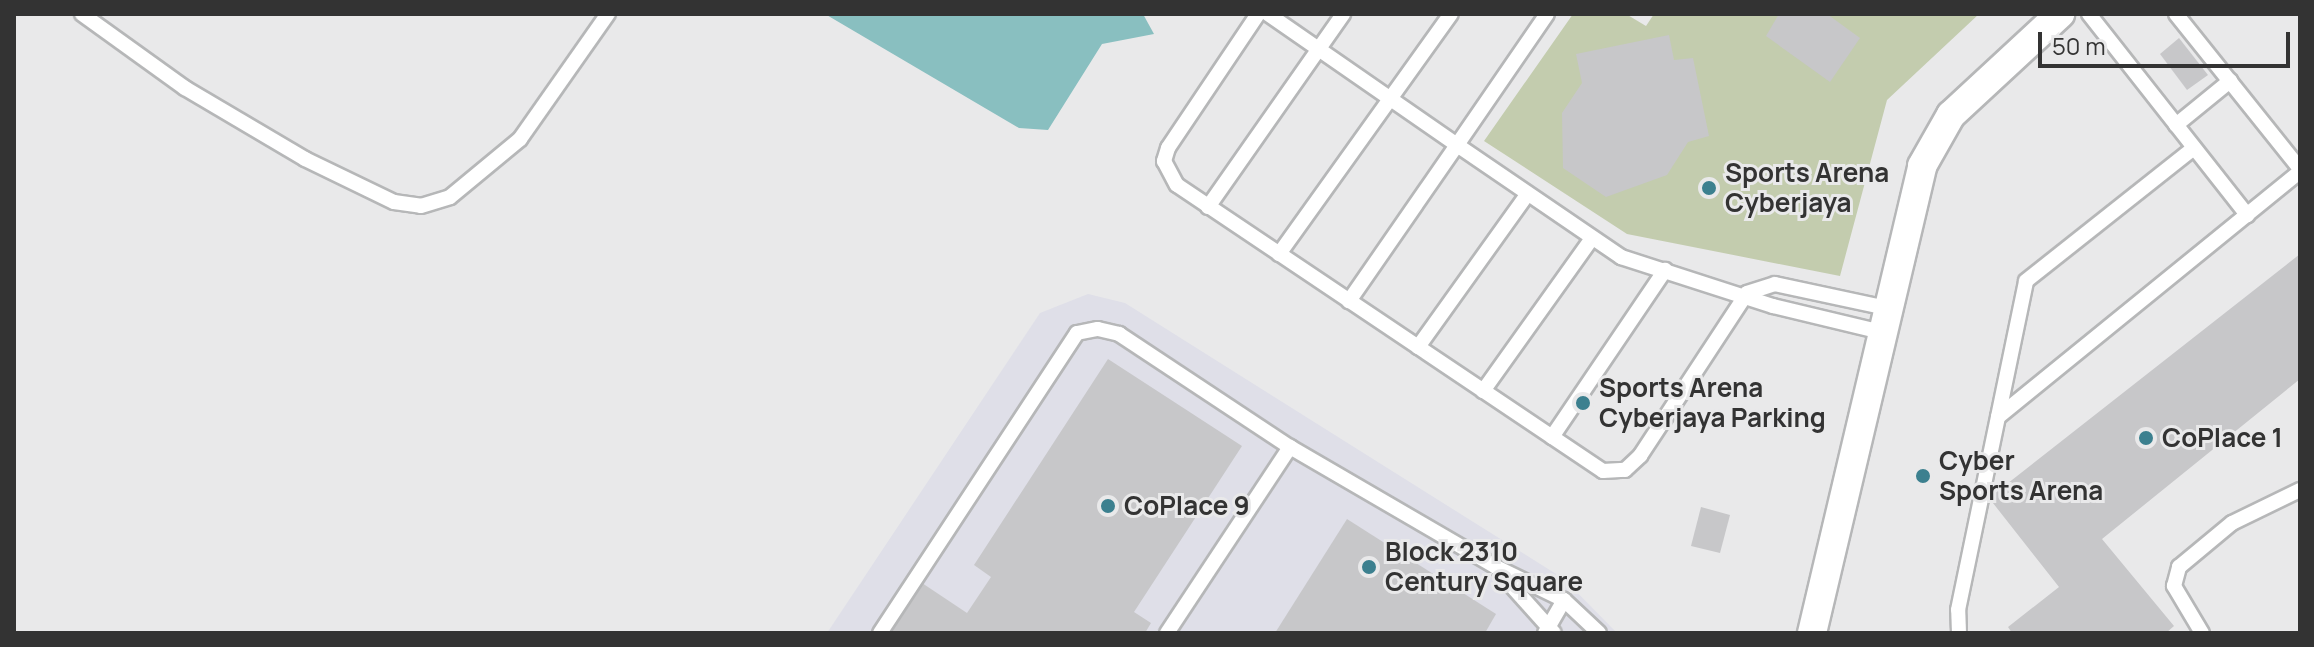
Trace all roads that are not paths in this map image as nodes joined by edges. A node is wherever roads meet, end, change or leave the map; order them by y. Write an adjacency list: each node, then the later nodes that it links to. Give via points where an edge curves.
1 (82, 14): 2 (lane, via 185,88 305,159 383,198 421,206 461,189 520,139)
2 (608, 14)
3 (1258, 14): 19 (lane, via 1168,148 1169,175)
4 (1268, 14): 11 (lane)
5 (1343, 14): 11 (lane)
6 (1451, 14): 13 (lane)
7 (1547, 14): 15 (lane)
8 (2060, 14): 26 (street, via 1951,115 1935,139 1922,166)
9 (2089, 14): 14 (lane)
10 (2176, 14): 12 (lane)
11 (1318, 49): 13 (lane); 19 (lane)
12 (2230, 81): 14 (lane); 17 (lane)
13 (1390, 99): 15 (lane); 22 (lane)
14 (2176, 125): 16 (lane)
15 (1457, 145): 18 (lane); 25 (lane)
16 (2194, 148): 20 (lane); 29 (lane, via 2026,281)
17 (2300, 170): 20 (lane)
18 (1527, 195): 21 (lane); 27 (lane)
19 (1208, 207): 22 (lane)
20 (2247, 215): 29 (lane)
21 (1592, 238): 23 (lane, via 1621,257); 28 (lane)
22 (1279, 254): 25 (lane)
23 (1665, 270): 24 (lane); 30 (lane)
24 (1747, 293): 26 (lane, via 1773,306); 26 (lane, via 1775,284); 30 (lane, via 1640,456 1625,470 1603,471)
25 (1349, 301): 27 (lane)
26 (1884, 320): 40 (street)
27 (1418, 347): 28 (lane)
28 (1483, 391): 30 (lane)
29 (1998, 417): 41 (lane, via 1958,610)
30 (1552, 437)
31 (1290, 447): 33 (lane); 37 (lane, via 1119,334 1077,333); 38 (lane)
32 (2300, 490): 36 (lane, via 2232,523 2179,567 2174,586)
33 (1496, 567): 34 (lane); 35 (lane)
34 (1564, 600): 35 (lane); 39 (lane)
35 (1549, 631)
36 (2196, 631)
37 (880, 633)
38 (1167, 633)
39 (1599, 633)
40 (1812, 633)
41 (1959, 633)

